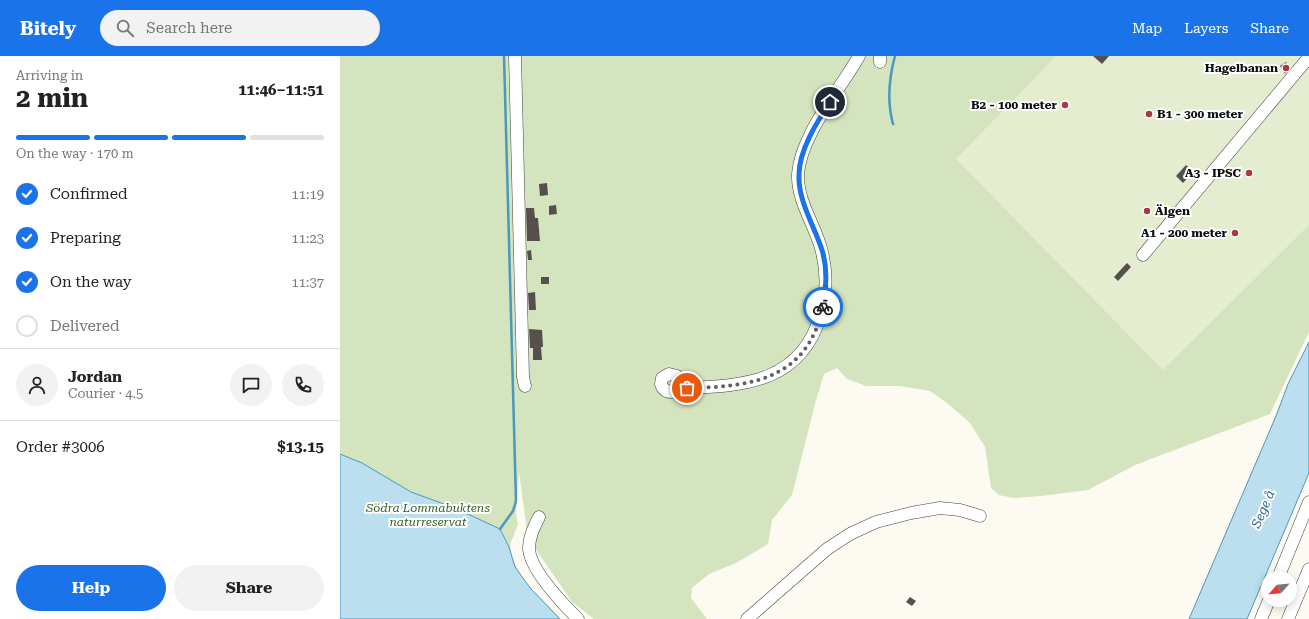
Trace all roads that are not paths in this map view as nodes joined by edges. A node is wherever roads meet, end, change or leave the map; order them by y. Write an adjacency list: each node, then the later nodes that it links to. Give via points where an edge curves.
1 (515, 56): 5 (street)
2 (859, 56): 6 (street, via 819,120 798,173 800,190 822,250 826,269 826,288 816,330 809,344 782,369 763,379 728,387)
3 (1309, 57): 4 (street)
4 (1143, 255)
5 (525, 386)
6 (687, 388)
7 (1308, 505): 11 (street)
8 (980, 516): 14 (street, via 940,508 876,522 850,534 827,549)
9 (539, 517): 13 (street, via 531,532 529,550 533,563 548,585)
10 (1309, 569): 16 (street)
11 (1281, 571)
12 (1266, 607): 15 (street)
13 (578, 619)
14 (747, 619)
15 (1261, 619)
16 (1288, 619)

